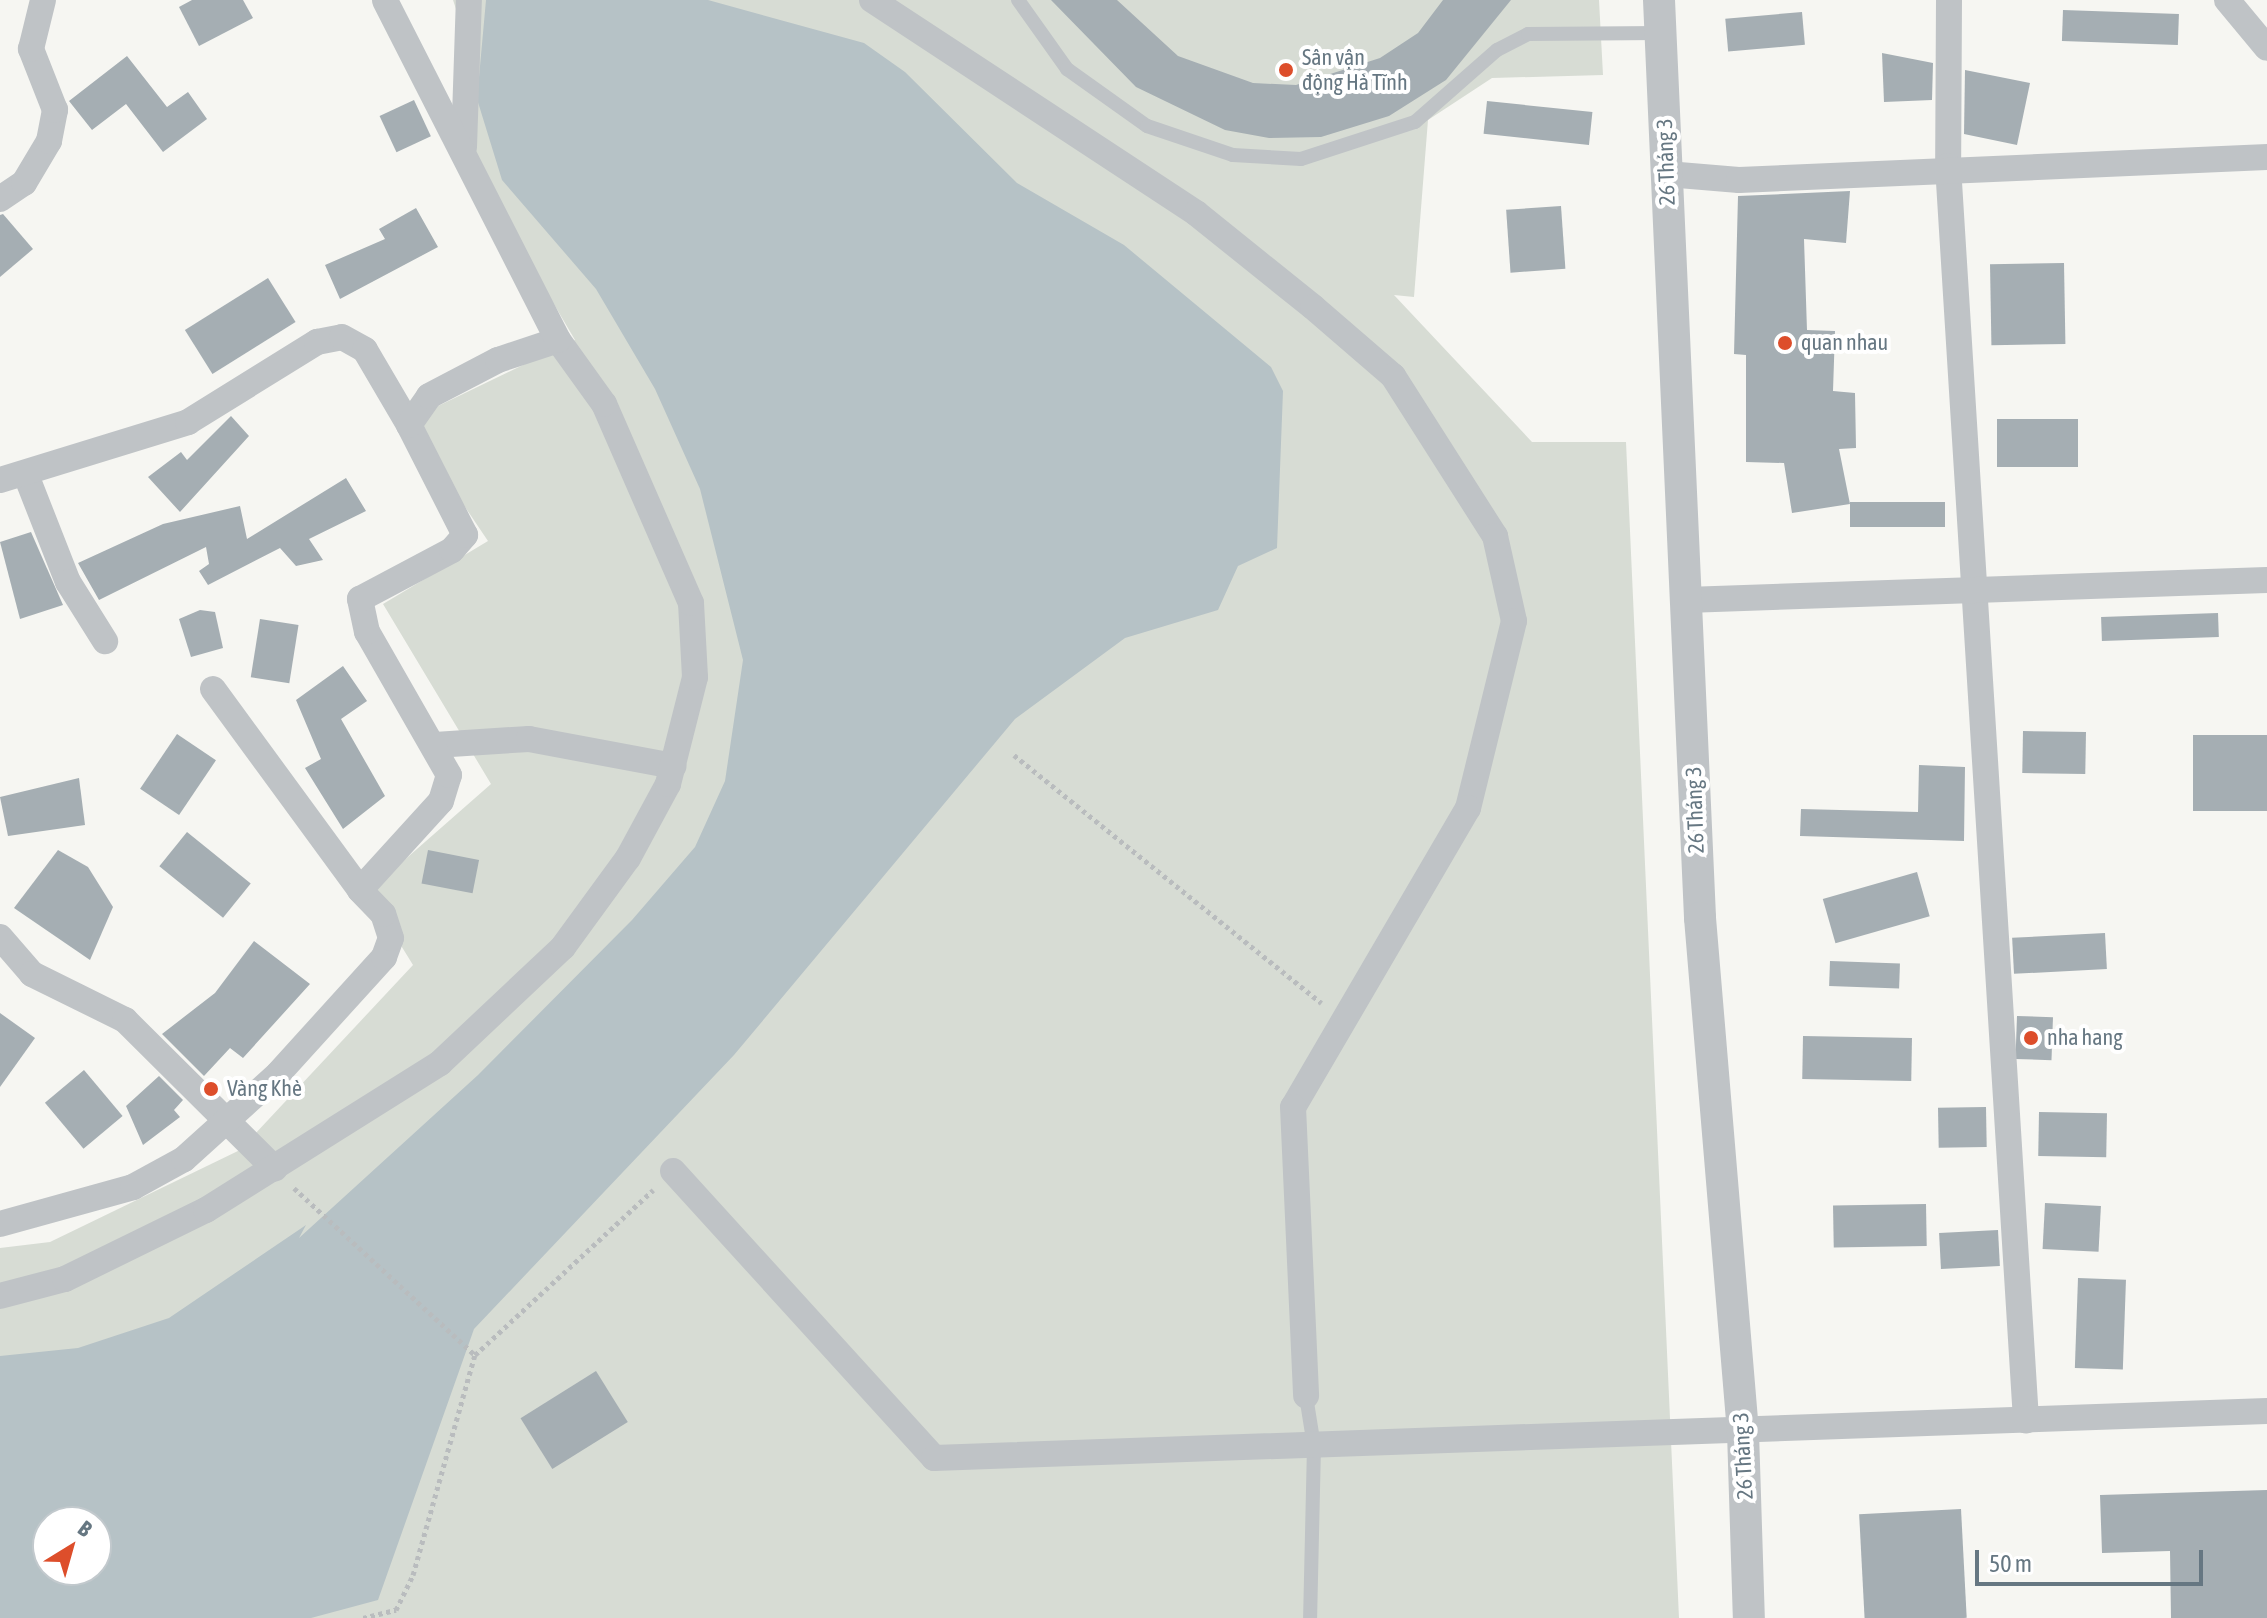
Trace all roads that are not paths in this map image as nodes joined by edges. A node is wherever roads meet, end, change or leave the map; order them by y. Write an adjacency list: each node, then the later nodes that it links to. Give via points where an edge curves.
1 (43, 0): 15 (street, via 31,49 55,110 49,141 24,183)
2 (385, 0): 11 (street)
3 (469, 0): 11 (street)
4 (872, 0): 33 (street, via 1196,213 1325,316 1393,376 1495,536 1514,621 1468,808 1293,1107)
5 (1018, 0): 9 (lane, via 1067,69 1147,126 1233,155 1301,159 1415,122 1497,50 1528,34)
6 (1659, 0): 9 (street, 26 Tháng 3)
7 (1949, 0): 13 (street)
8 (2227, 0): 10 (street)
9 (1661, 33): 14 (street, 26 Tháng 3)
10 (2267, 48)
11 (464, 147): 16 (street)
12 (2267, 157): 13 (street)
13 (1948, 166): 14 (street, via 1739,180); 20 (street)
14 (1667, 174): 21 (street, 26 Tháng 3)
15 (0, 199)
16 (558, 340): 17 (street, via 498,360 429,396); 25 (street, via 604,404 691,603 695,677)
17 (409, 425): 18 (street, via 365,350 342,337 317,342 188,422); 24 (street, via 465,535 452,550 369,590 359,611)
18 (13, 477): 22 (street)
19 (2267, 580): 20 (street)
20 (1972, 591): 21 (street); 35 (street)
21 (1686, 600): 36 (street, 26 Tháng 3, via 1700,918)
22 (105, 641)
23 (213, 689): 26 (street)
24 (435, 745): 25 (street, via 529,739); 26 (street, via 449,789)
25 (673, 766): 29 (street, via 628,858 563,947 440,1063)
26 (360, 890): 28 (street, via 383,914 391,938 384,957)
27 (0, 937): 28 (street, via 32,974 125,1020)
28 (232, 1121): 29 (street); 31 (street, via 133,1187)
29 (275, 1169): 32 (street, via 65,1279)
30 (673, 1171): 37 (street, via 934,1458)
31 (0, 1224)
32 (0, 1296)
33 (1306, 1396): 37 (lane)
34 (2267, 1411): 35 (street)
35 (2026, 1421): 36 (street)
36 (1743, 1432): 37 (street); 39 (street, 26 Tháng 3)
37 (1314, 1446): 38 (lane)
38 (1310, 1618)
39 (1749, 1618)

